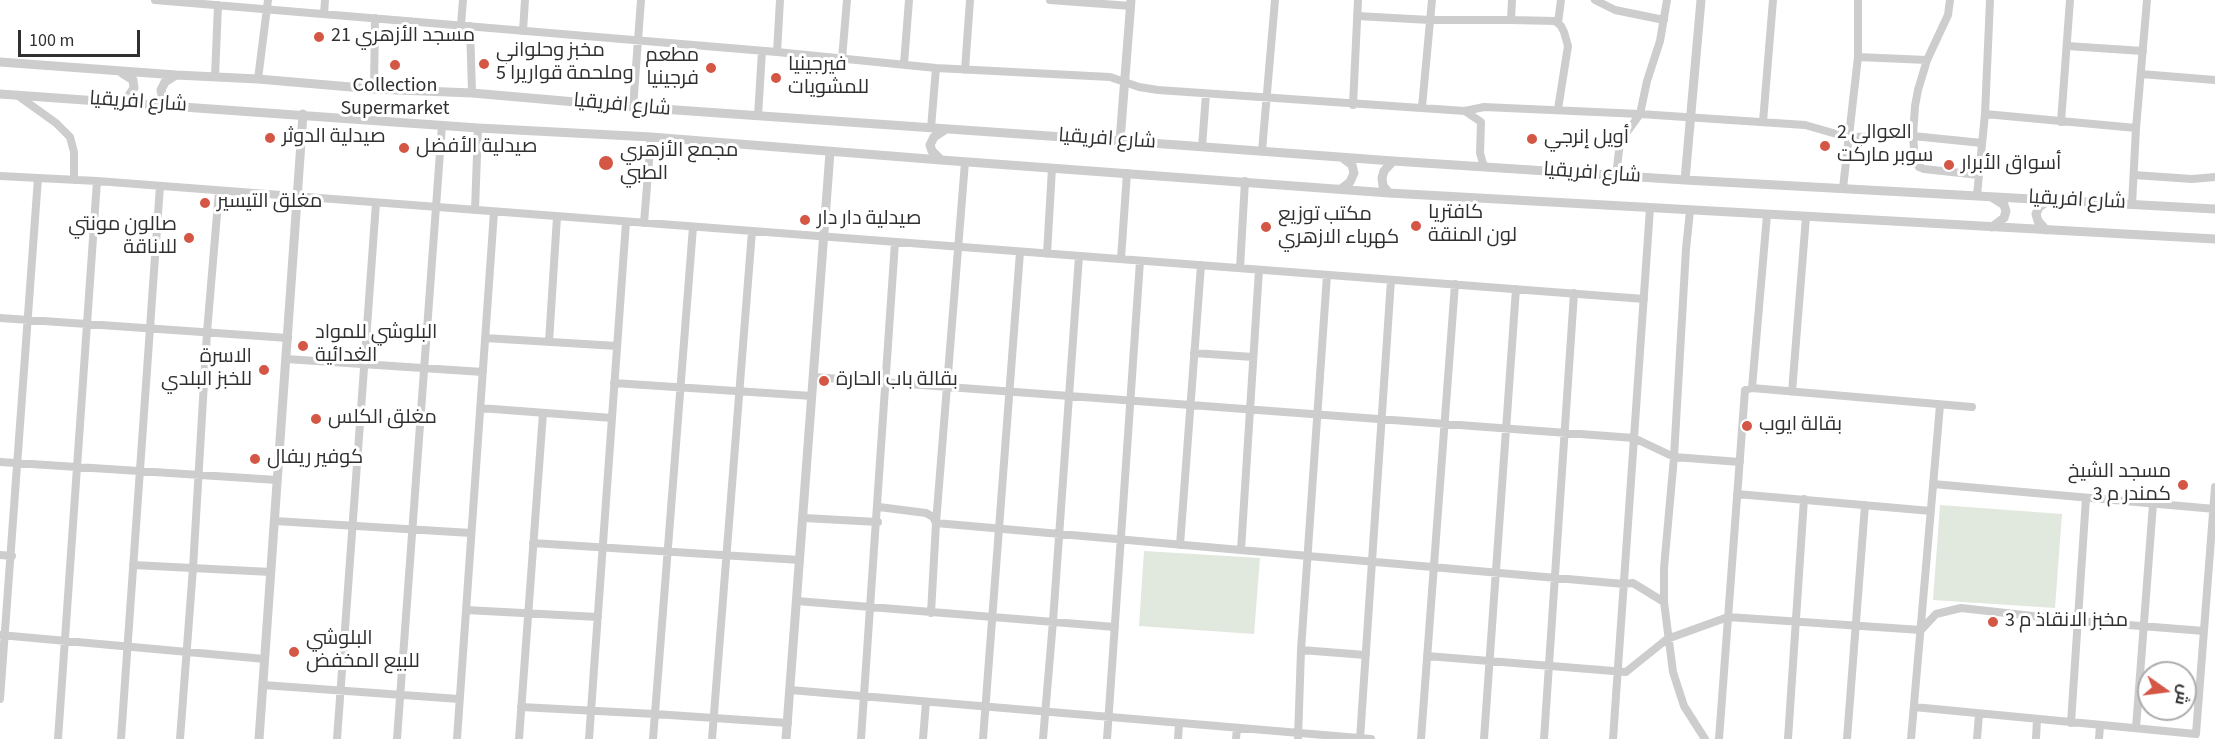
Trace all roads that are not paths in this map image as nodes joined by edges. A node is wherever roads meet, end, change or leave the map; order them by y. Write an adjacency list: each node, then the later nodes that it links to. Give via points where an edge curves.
1 (155, 0): 25 (street)
2 (325, 0): 29 (street)
3 (463, 0): 36 (street)
4 (525, 0): 38 (street)
5 (641, 0): 39 (street)
6 (780, 0): 43 (street)
7 (847, 0): 45 (street)
8 (909, 0): 48 (street)
9 (970, 0): 50 (street)
10 (1050, 0): 26 (street)
11 (1275, 0): 63 (street)
12 (1358, 0): 30 (street)
13 (1432, 0): 32 (street)
14 (1512, 0): 33 (street)
15 (1561, 0): 35 (street)
16 (1595, 0): 34 (street, via 1615,10)
17 (1666, 0): 34 (street)
18 (1701, 0): 75 (street)
19 (1773, 0): 76 (street)
20 (1858, 0): 44 (street)
21 (1950, 0): 46 (street, via 1944,26)
22 (1990, 0): 73 (street)
23 (2070, 0): 40 (street)
24 (2147, 0): 42 (street)
25 (197, 2): 28 (street)
26 (1131, 3): 57 (street)
27 (268, 4): 28 (street); 29 (street); 55 (street)
28 (218, 5): 54 (street)
29 (324, 14): 31 (street)
30 (1357, 16): 32 (street); 65 (street)
31 (375, 18): 36 (street); 58 (street)
32 (1430, 20): 33 (street); 68 (street)
33 (1511, 20): 35 (street)
34 (1664, 20): 72 (street)
35 (1558, 23): 69 (street, via 1568,46)
36 (460, 25): 37 (street)
37 (470, 26): 38 (street); 59 (street)
38 (523, 31): 39 (street)
39 (638, 42): 41 (street); 67 (street)
40 (2067, 46): 42 (street); 77 (street)
41 (762, 51): 43 (street); 74 (street)
42 (2143, 51): 52 (street)
43 (777, 52): 45 (street)
44 (1858, 57): 46 (street); 85 (street)
45 (842, 58): 48 (street)
46 (1926, 60): 83 (street, via 1915,106)
47 (0, 62): 51 (street, شارع افريقيا)
48 (904, 64): 49 (street)
49 (936, 68): 50 (street); 80 (street)
50 (965, 70): 57 (street, via 1103,76)
51 (117, 71): 53 (street, شارع افريقيا); 64 (street, via 133,80 134,88 128,97)
52 (2141, 74): 56 (street); 81 (street)
53 (176, 75): 54 (street, شارع افريقيا); 66 (street, via 161,90 163,99)
54 (215, 77): 55 (street, شارع افريقيا)
55 (258, 79): 58 (street, شارع افريقيا)
56 (2215, 80)
57 (1124, 81): 61 (street, via 1149,90); 86 (street)
58 (374, 89): 59 (street, شارع افريقيا)
59 (472, 93): 67 (street, شارع افريقيا)
60 (0, 94): 62 (street, شارع افريقيا)
61 (1206, 94): 63 (street); 88 (street)
62 (17, 95): 64 (street, شارع افريقيا); 104 (street, via 70,137)
63 (1267, 97): 65 (street); 89 (street)
64 (116, 102): 66 (street, شارع افريقيا)
65 (1353, 105): 68 (street)
66 (171, 106): 71 (street, شارع افريقيا)
67 (633, 107): 74 (street, شارع افريقيا)
68 (1422, 107): 70 (street)
69 (1558, 109): 70 (street, via 1484,107); 72 (street)
70 (1465, 111): 95 (street, via 1481,122 1480,153)
71 (303, 114): 78 (street, شارع افريقيا); 115 (street)
72 (1640, 114): 75 (street); 101 (street, via 1620,142)
73 (1985, 114): 77 (street); 87 (street)
74 (758, 116): 80 (street, شارع افريقيا)
75 (1690, 119): 76 (street); 105 (street)
76 (1763, 122): 85 (street, via 1805,125)
77 (2061, 122): 81 (street)
78 (442, 125): 79 (street, شارع افريقيا); 119 (street)
79 (478, 128): 84 (street, شارع افريقيا); 122 (street)
80 (931, 128): 82 (street, شارع افريقيا)
81 (2136, 128): 99 (street)
82 (946, 129): 86 (street, شارع افريقيا); 92 (street, via 934,136 930,146)
83 (1914, 136): 85 (street); 87 (street); 98 (street, via 1919,167)
84 (651, 137): 90 (street, شارع افريقيا); 129 (street)
85 (1847, 137): 109 (street)
86 (1120, 141): 88 (street, شارع افريقيا)
87 (1982, 142): 98 (street)
88 (1202, 147): 89 (street, شارع افريقيا)
89 (1262, 151): 91 (street, شارع افريقيا)
90 (831, 152): 92 (street, شارع افريقيا); 134 (street)
91 (1342, 158): 93 (street, شارع افريقيا); 110 (street, via 1354,171)
92 (941, 160): 94 (street, شارع افريقيا)
93 (1393, 161): 95 (street, شارع افريقيا); 112 (street, via 1382,178)
94 (965, 162): 96 (street, شارع افريقيا); 137 (street)
95 (1484, 167): 101 (street, شارع افريقيا)
96 (1052, 168): 97 (street, شارع افريقيا); 139 (street)
97 (1127, 173): 107 (street, شارع افريقيا); 141 (street)
98 (1979, 175): 113 (street)
99 (2134, 175): 102 (street); 118 (street)
100 (0, 176): 103 (street)
101 (1616, 176): 105 (street, شارع افريقيا)
102 (2215, 177)
103 (38, 178): 104 (street); 153 (street)
104 (74, 180): 106 (street)
105 (1685, 180): 109 (street, شارع افريقيا)
106 (97, 181): 108 (street); 154 (street)
107 (1245, 181): 110 (street, شارع افريقيا); 144 (street)
108 (160, 186): 111 (street); 155 (street)
109 (1843, 188): 113 (street, شارع افريقيا)
110 (1341, 189): 112 (street, شارع افريقيا)
111 (219, 191): 115 (street); 156 (street)
112 (1389, 193): 120 (street, شارع افريقيا)
113 (1977, 195): 114 (street, شارع افريقيا)
114 (1990, 196): 116 (street, شارع افريقيا); 131 (street, via 2006,211 2004,218)
115 (297, 197): 117 (street); 157 (street)
116 (2052, 200): 118 (street, شارع افريقيا); 132 (street, via 2037,210 2037,218)
117 (376, 203): 119 (street); 164 (street)
118 (2132, 205): 121 (street, شارع افريقيا)
119 (436, 207): 122 (street); 165 (street)
120 (1650, 208): 123 (street, شارع افريقيا); 151 (street)
121 (2215, 209)
122 (475, 210): 124 (street)
123 (1690, 211): 125 (street, شارع افريقيا); 192 (street)
124 (494, 212): 126 (street); 158 (street)
125 (1767, 215): 127 (street, شارع افريقيا); 172 (street)
126 (557, 217): 128 (street); 159 (street)
127 (1806, 217): 131 (street, شارع افريقيا); 175 (street)
128 (626, 222): 129 (street); 160 (street)
129 (644, 223): 130 (street)
130 (693, 227): 133 (street); 170 (street)
131 (1992, 227): 132 (street, شارع افريقيا)
132 (2046, 230): 135 (street, شارع افريقيا)
133 (752, 231): 134 (street); 173 (street)
134 (824, 237): 136 (street); 167 (street)
135 (2215, 239)
136 (896, 242): 137 (street); 168 (street)
137 (959, 247): 138 (street); 171 (street)
138 (1020, 252): 139 (street); 174 (street)
139 (1047, 254): 140 (street)
140 (1079, 256): 141 (street); 177 (street)
141 (1121, 259): 142 (street)
142 (1140, 261): 143 (street); 178 (street)
143 (1201, 265): 144 (street); 161 (street)
144 (1240, 268): 145 (street)
145 (1259, 270): 146 (street); 162 (street)
146 (1327, 275): 147 (street); 185 (street)
147 (1391, 280): 148 (street); 187 (street)
148 (1455, 284): 149 (street); 188 (street)
149 (1516, 289): 150 (street); 189 (street)
150 (1574, 293): 151 (street); 190 (street)
151 (1644, 299): 191 (street)
152 (0, 318): 153 (street)
153 (27, 320): 154 (street); 195 (street)
154 (87, 324): 155 (street); 196 (street)
155 (149, 327): 156 (street); 197 (street)
156 (207, 332): 157 (street); 198 (street)
157 (288, 338): 163 (street)
158 (485, 338): 159 (street); 166 (street)
159 (549, 342): 160 (street)
160 (617, 346): 169 (street)
161 (1194, 353): 162 (street); 179 (street)
162 (1253, 357): 183 (street)
163 (286, 359): 164 (street); 199 (street)
164 (364, 364): 165 (street); 214 (street)
165 (424, 368): 166 (street); 216 (street)
166 (483, 372): 182 (street)
167 (814, 377): 168 (street); 176 (street)
168 (886, 382): 171 (street); 207 (street)
169 (614, 383): 170 (street); 186 (street)
170 (681, 387): 173 (street); 224 (street)
171 (948, 387): 174 (street); 213 (street)
172 (1752, 388): 175 (street); 194 (street, via 1745,390)
173 (739, 390): 176 (street); 226 (street)
174 (1009, 392): 177 (street); 215 (street)
175 (1792, 392): 180 (street)
176 (812, 396): 210 (street)
177 (1068, 396): 178 (street); 218 (street)
178 (1131, 400): 179 (street); 219 (street)
179 (1190, 405): 183 (street); 221 (street)
180 (1940, 405): 181 (street); 200 (street)
181 (1972, 407)
182 (480, 408): 184 (street); 217 (street)
183 (1250, 409): 185 (street); 223 (street)
184 (543, 413): 186 (street); 220 (street)
185 (1319, 414): 187 (street); 228 (street)
186 (612, 418): 222 (street)
187 (1382, 419): 188 (street); 230 (street)
188 (1444, 423): 189 (street); 232 (street)
189 (1506, 428): 190 (street); 235 (street)
190 (1565, 432): 191 (street); 236 (street)
191 (1634, 438): 192 (street); 237 (street)
192 (1674, 457): 194 (street); 239 (street)
193 (0, 462): 195 (street)
194 (1740, 462): 202 (street)
195 (18, 463): 196 (street); 227 (street)
196 (77, 467): 197 (street); 257 (street)
197 (140, 471): 198 (street); 231 (street)
198 (198, 475): 199 (street); 233 (street)
199 (278, 480): 211 (street)
200 (1933, 484): 203 (street); 209 (street)
201 (2215, 487): 208 (street)
202 (1737, 494): 204 (street); 244 (street)
203 (2086, 498): 205 (street); 248 (street)
204 (1804, 499): 206 (street); 249 (street)
205 (2153, 504): 208 (street); 251 (street)
206 (1865, 505): 209 (street); 250 (street)
207 (879, 507): 212 (street); 213 (street, via 927,513)
208 (2214, 509): 254 (street)
209 (1931, 511): 253 (street)
210 (804, 518): 212 (street); 229 (street)
211 (275, 520): 214 (street); 234 (street)
212 (878, 522): 240 (street)
213 (936, 523): 215 (street); 243 (street)
214 (353, 527): 216 (street); 269 (street)
215 (998, 529): 218 (street); 246 (street)
216 (412, 531): 217 (street); 270 (street)
217 (471, 533): 241 (street)
218 (1060, 534): 219 (street); 247 (street)
219 (1121, 539): 221 (street); 252 (street)
220 (533, 543): 222 (street); 242 (street)
221 (1179, 545): 223 (street)
222 (602, 547): 224 (street); 245 (street)
223 (1241, 550): 228 (street)
224 (668, 551): 226 (street); 280 (street)
225 (0, 555): 227 (street)
226 (726, 555): 229 (street); 282 (street)
227 (12, 556): 255 (street)
228 (1309, 556): 230 (street); 259 (street)
229 (800, 560): 238 (street)
230 (1372, 562): 232 (street); 261 (street)
231 (133, 565): 233 (street); 258 (street)
232 (1433, 567): 235 (street); 262 (street)
233 (193, 568): 234 (street); 260 (street)
234 (271, 572): 263 (street)
235 (1495, 573): 236 (street); 264 (street)
236 (1555, 578): 237 (street); 265 (street)
237 (1624, 584): 239 (street, via 1641,586); 266 (street)
238 (797, 601): 240 (street); 268 (street)
239 (1664, 602): 256 (street)
240 (871, 606): 243 (street); 271 (street)
241 (466, 610): 242 (street); 273 (street)
242 (528, 613): 245 (street); 275 (street)
243 (931, 613): 246 (street)
244 (1728, 616): 249 (street); 256 (street); 319 (street)
245 (597, 617): 278 (street)
246 (991, 617): 247 (street); 276 (street)
247 (1053, 621): 252 (street); 279 (street)
248 (2078, 621): 251 (street); 253 (street, via 1961,608 1936,614); 287 (street)
249 (1797, 622): 250 (street); 320 (street)
250 (1856, 626): 253 (street); 321 (street)
251 (2143, 626): 254 (street); 290 (street)
252 (1115, 627): 283 (street)
253 (1921, 630): 277 (street)
254 (2204, 631): 291 (street, via 2196,734)
255 (3, 635): 257 (street); 272 (street)
256 (1667, 639): 266 (street, via 1626,672); 318 (street, via 1684,706)
257 (65, 642): 258 (street); 293 (street)
258 (128, 648): 260 (street); 294 (street)
259 (1301, 650): 261 (street); 292 (street)
260 (186, 653): 263 (street); 295 (street)
261 (1366, 655): 312 (street)
262 (1427, 656): 264 (street); 314 (street)
263 (265, 659): 267 (street)
264 (1488, 661): 265 (street); 315 (street)
265 (1549, 665): 266 (street); 316 (street)
266 (1617, 670): 317 (street)
267 (263, 685): 269 (street); 296 (street)
268 (790, 690): 271 (street); 285 (street)
269 (341, 691): 270 (street); 297 (street)
270 (400, 695): 273 (street); 298 (street)
271 (864, 696): 274 (street); 305 (street)
272 (0, 699)
273 (459, 699): 299 (street)
274 (926, 702): 276 (street); 306 (street)
275 (521, 707): 278 (street); 300 (street)
276 (986, 707): 279 (street); 307 (street)
277 (1914, 707): 281 (street); 322 (street)
278 (591, 710): 280 (street); 301 (street)
279 (1044, 712): 283 (street); 308 (street)
280 (655, 714): 282 (street); 302 (street)
281 (1980, 714): 284 (street); 323 (street)
282 (713, 717): 285 (street); 303 (street)
283 (1109, 717): 286 (street); 309 (street)
284 (2037, 719): 287 (street); 324 (street)
285 (788, 723): 304 (street)
286 (1179, 723): 289 (street); 310 (street)
287 (2071, 723): 288 (street)
288 (2100, 725): 290 (street); 325 (street)
289 (1237, 728): 292 (street); 311 (street)
290 (2136, 728): 291 (street)
291 (2162, 735)
292 (1298, 736): 312 (street)
293 (58, 739)
294 (121, 739)
295 (180, 739)
296 (259, 739)
297 (337, 739)
298 (397, 739)
299 (456, 739)
300 (519, 739)
301 (589, 739)
302 (653, 739)
303 (712, 739)
304 (786, 739)
305 (861, 739)
306 (923, 739)
307 (983, 739)
308 (1042, 739)
309 (1107, 739)
310 (1178, 739)
311 (1236, 739)
312 (1360, 739): 313 (street)
313 (1371, 739)
314 (1421, 739)
315 (1484, 739)
316 (1544, 739)
317 (1613, 739)
318 (1704, 739)
319 (1719, 739)
320 (1788, 739)
321 (1847, 739)
322 (1911, 739)
323 (1977, 739)
324 (2036, 739)
325 (2099, 739)

